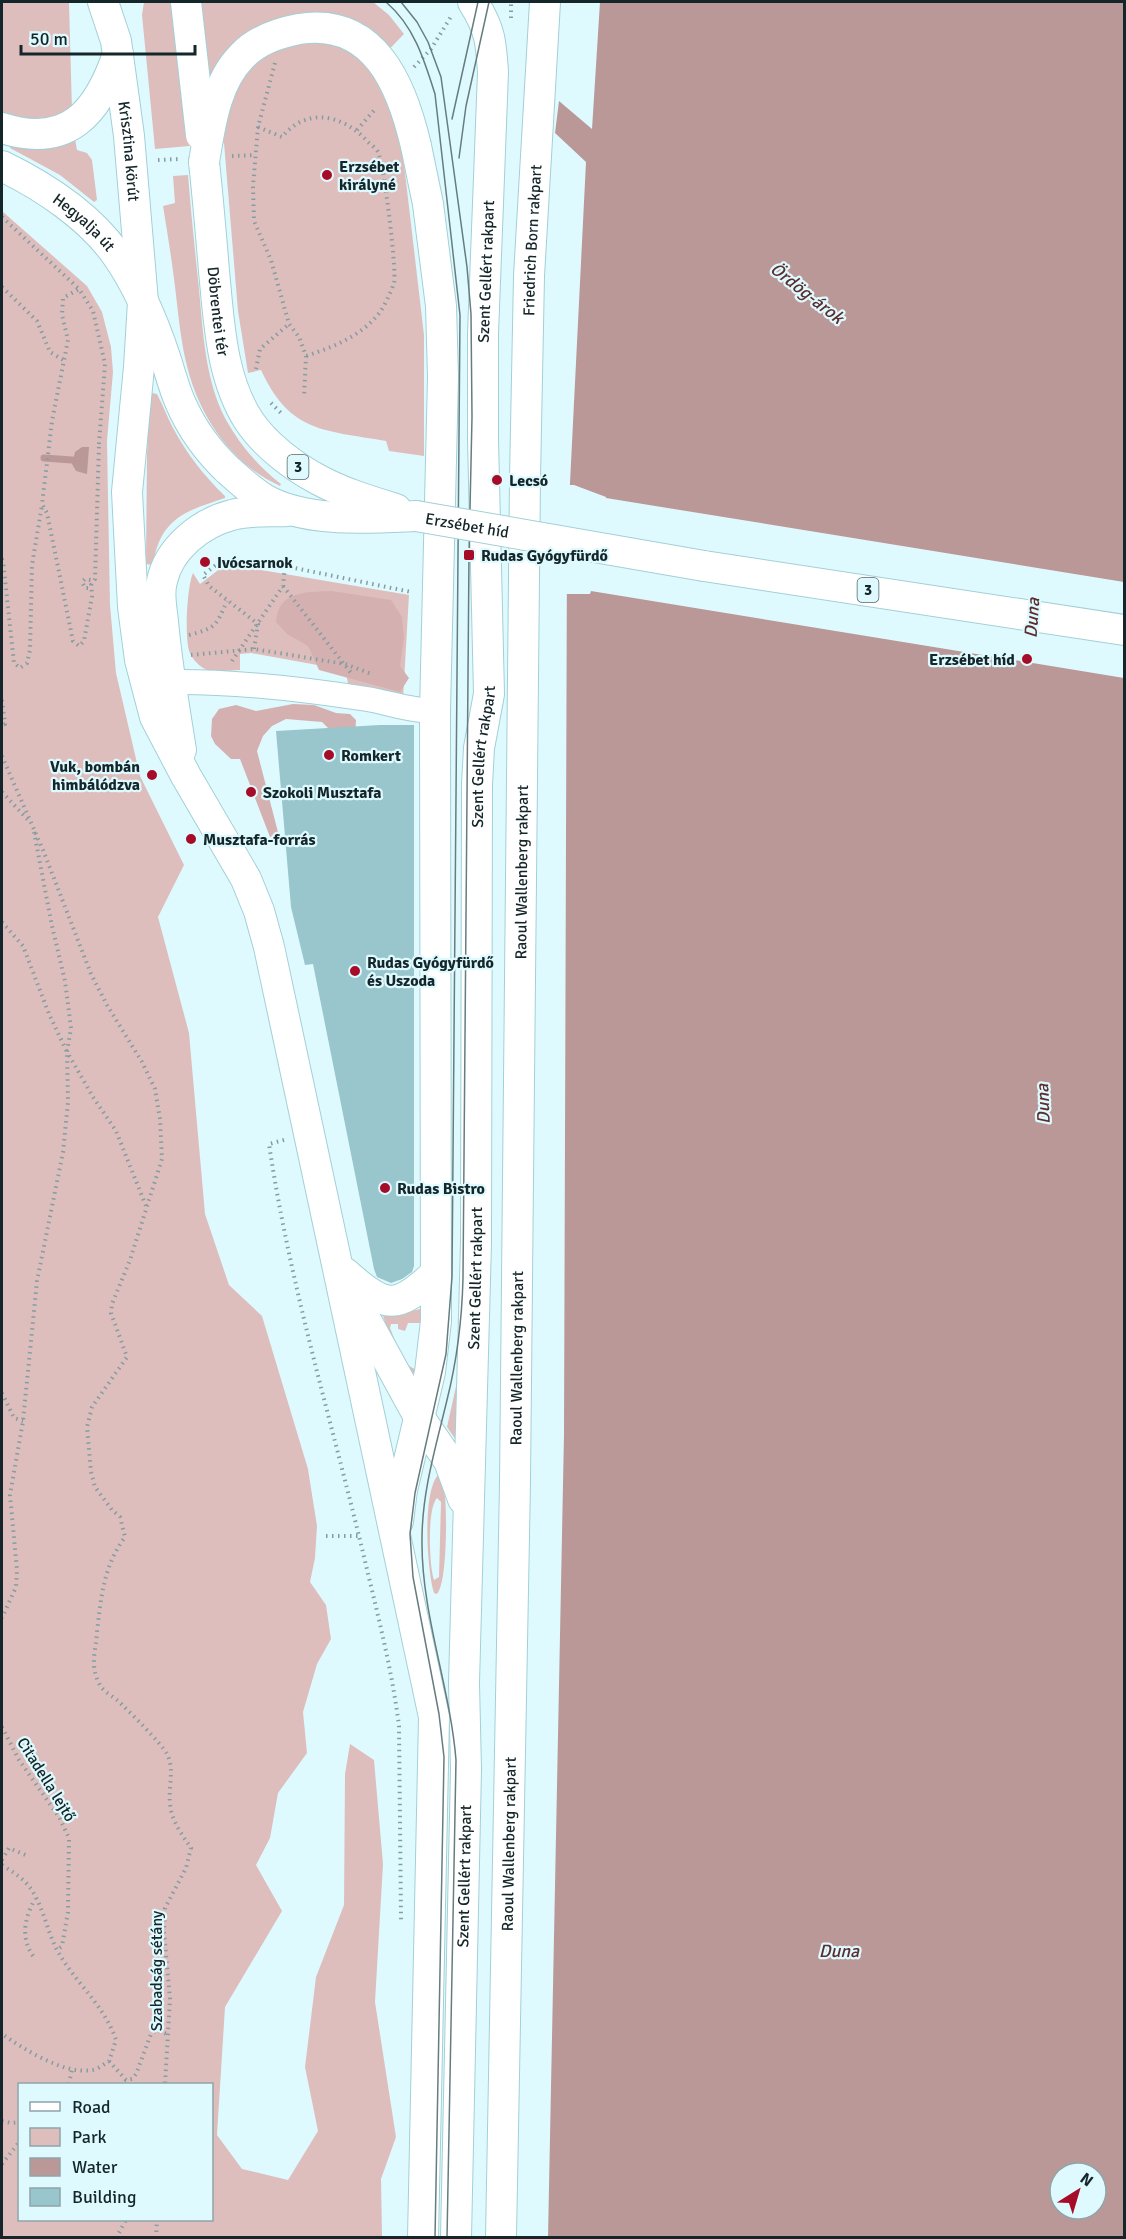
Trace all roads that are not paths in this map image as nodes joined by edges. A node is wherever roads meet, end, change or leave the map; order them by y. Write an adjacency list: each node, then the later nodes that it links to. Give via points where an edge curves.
1 (104, 2): 6 (main road, Krisztina körút / 3)
2 (127, 2): 6 (main road)
3 (186, 2): 8 (main road, Döbrentei tér / 3, bridge)
4 (545, 2): 11 (main road, Friedrich Born rakpart, via 529,276)
5 (480, 6): 21 (main road, Szent Gellért rakpart, via 491,38 493,72 483,346 489,694 477,784 476,1243)
6 (117, 47): 7 (main road, via 110,76 80,120 49,134 31,135); 10 (main road, Krisztina körút / 3, via 132,161)
7 (2, 128)
8 (191, 161): 13 (main road, Döbrentei tér / 3, via 207,195 226,365 250,423 270,445 317,480); 16 (main road, Szent Gellért rakpart, bridge, via 229,75 241,57 259,42 314,27 338,30 381,60 396,83 408,111 428,204 441,306 444,377)
9 (2, 166): 10 (main road, Hegyalja út, via 53,196 100,235 121,261)
10 (143, 302): 12 (main road, 3, via 181,405 204,444 252,491); 17 (main road, Szent Gellért rakpart, via 128,492 133,607 149,701)
11 (525, 478): 27 (main road, Raoul Wallenberg rakpart, via 516,1482)
12 (296, 511): 13 (main road, 3, via 366,518); 15 (main road, via 221,518 195,532 180,548 162,580 160,594)
13 (416, 516): 14 (main road, Erzsébet híd / 3, bridge, via 704,566)
14 (1125, 630)
15 (170, 682): 16 (lane, via 275,688); 17 (main road)
16 (435, 711): 19 (main road, Szent Gellért rakpart)
17 (186, 776): 18 (main road, Szent Gellért rakpart, via 246,879 259,911)
18 (339, 1267): 19 (main road, via 368,1292 383,1301 394,1302 408,1297); 20 (main road, Szent Gellért rakpart); 22 (main road, Szent Gellért rakpart)
19 (436, 1273): 20 (main road, Szent Gellért rakpart, via 430,1372)
20 (419, 1417): 21 (main road, Szent Gellért rakpart, via 449,1461); 22 (main road, Szent Gellért rakpart)
21 (468, 1517): 26 (main road, Szent Gellért rakpart)
22 (396, 1536): 23 (main road, Szent Gellért rakpart)
23 (434, 1717): 24 (main road, Szent Gellért rakpart); 25 (lane, via 444,1799)
24 (423, 2238)
25 (435, 2238)
26 (456, 2238)
27 (501, 2238)

